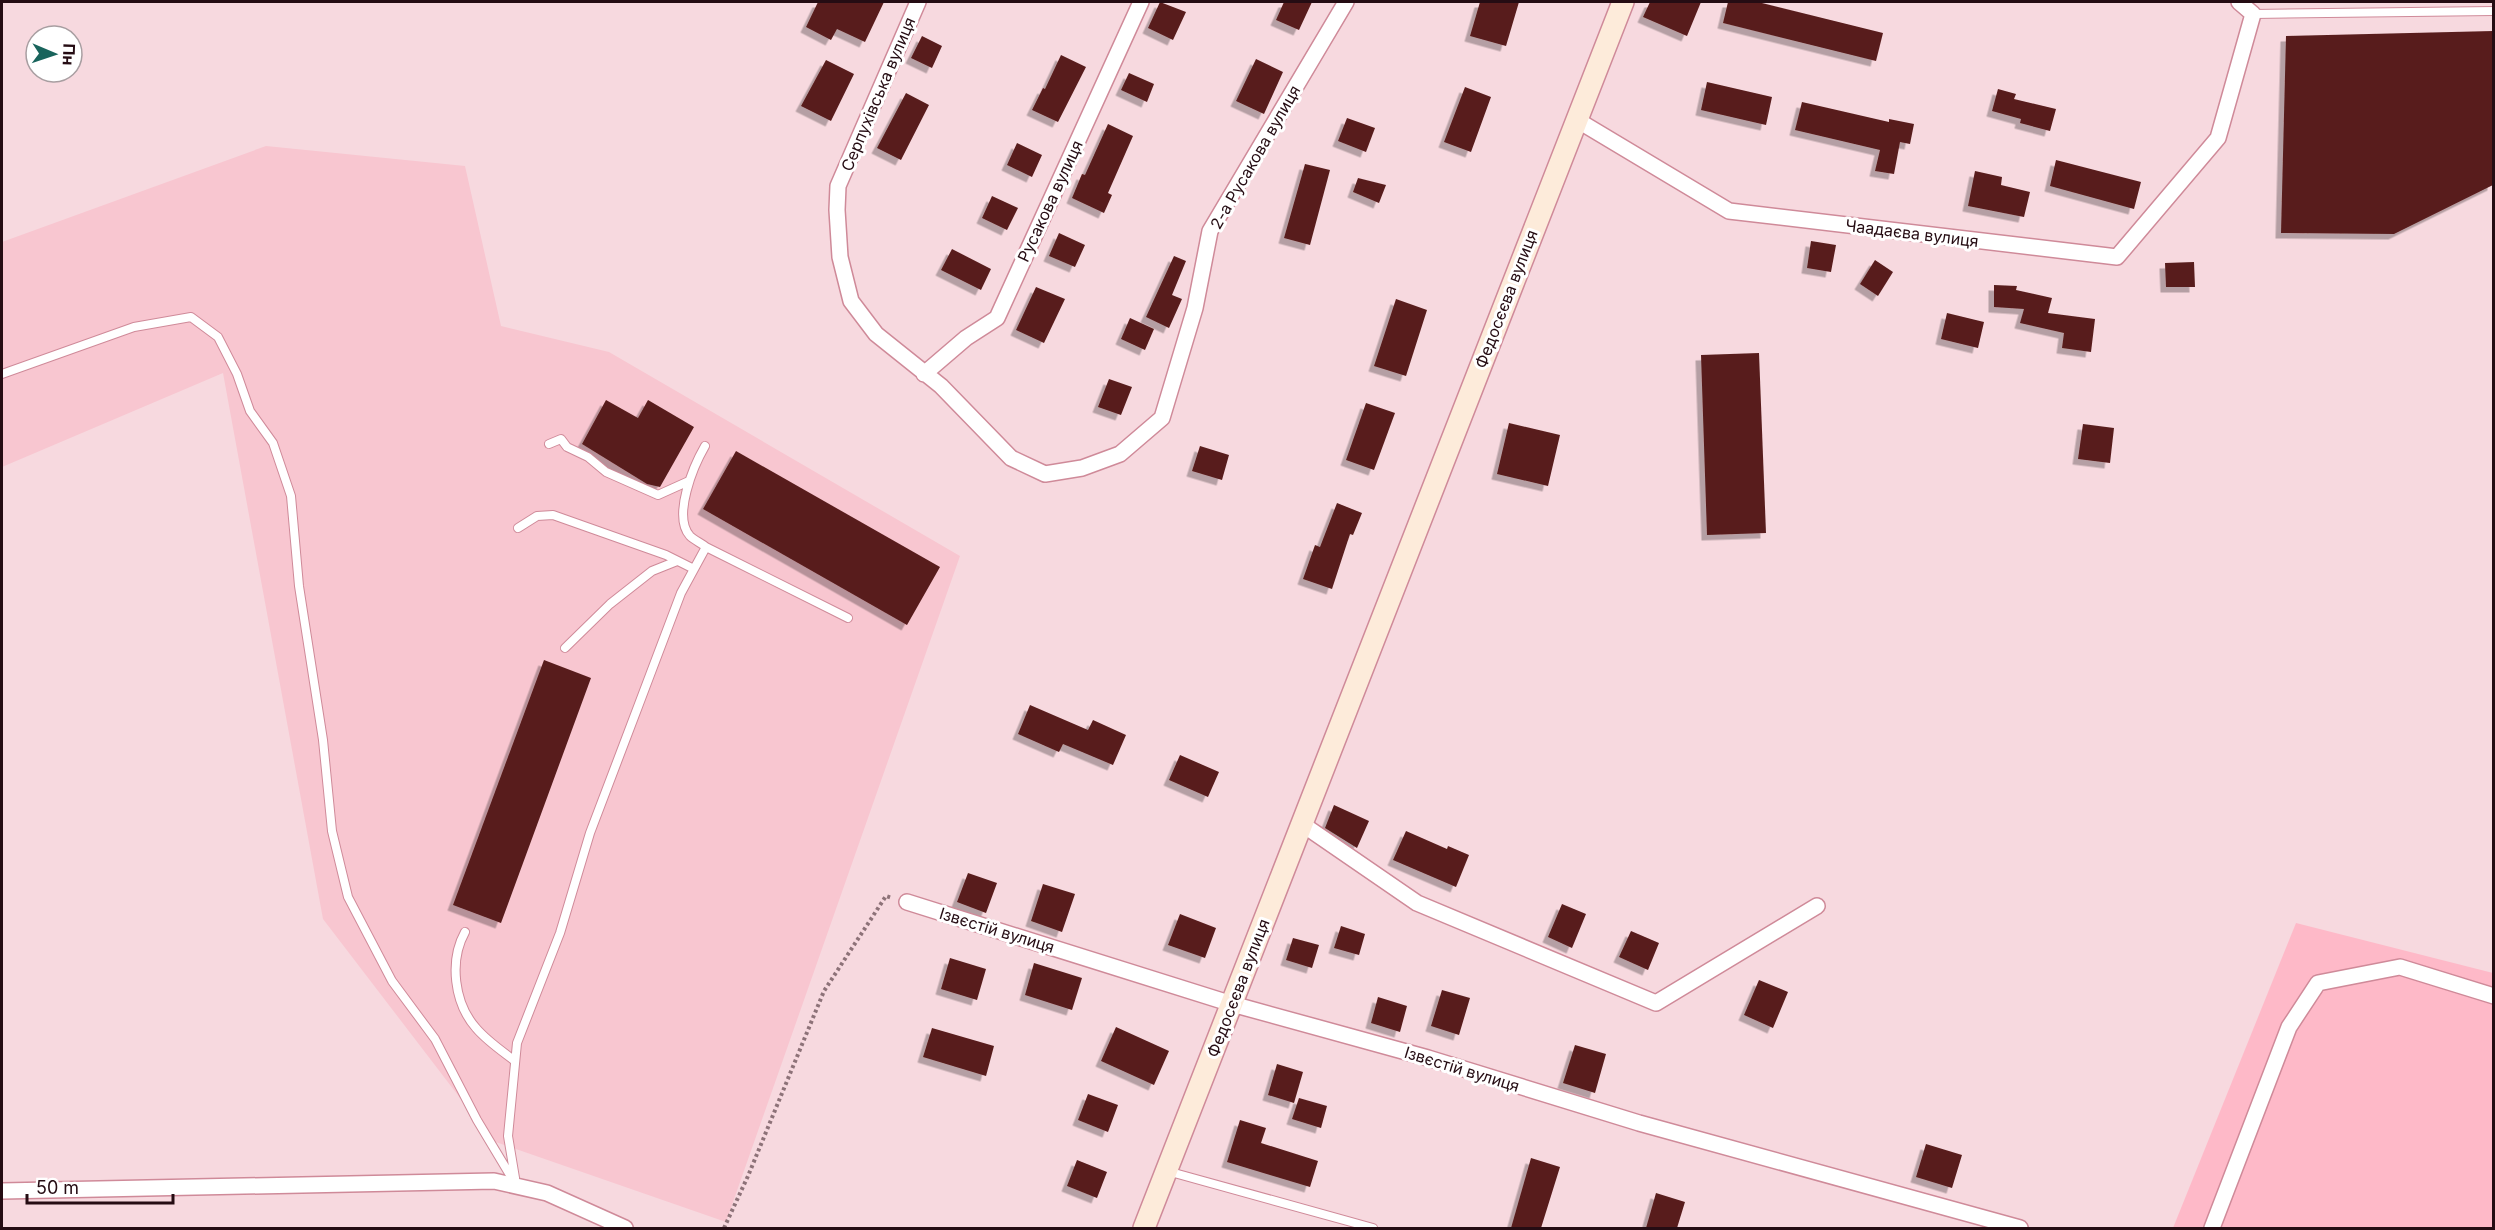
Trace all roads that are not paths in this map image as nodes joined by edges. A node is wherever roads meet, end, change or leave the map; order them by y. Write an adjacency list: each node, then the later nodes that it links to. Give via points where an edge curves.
1 (918, 2): 9 (street, Серпухівська вулиця)
2 (1141, 2): 11 (street, Русакова вулиця, via 997,318)
3 (1346, 2): 11 (street, 2-а Русакова вулиця, via 1210,231 1195,308 1162,418 1120,454 1082,468 1045,474 1011,458 941,386)
4 (1623, 2): 8 (main road, Федосєєва вулиця)
5 (2239, 2): 7 (street)
6 (2493, 11): 7 (lane)
7 (2253, 14): 8 (street, Чаадаєва вулиця, via 2218,138 2117,257 1729,211)
8 (1576, 120): 21 (main road, Федосєєва вулиця)
9 (838, 186): 11 (street, 2-а Русакова вулиця, via 840,257 850,301 876,334)
10 (2, 374): 29 (lane, via 134,327 191,317 218,338 250,411 273,443 291,496 332,831 348,897 392,981 435,1039)
11 (924, 374)
12 (549, 444): 14 (lane, via 561,439 606,472 658,495)
13 (705, 446): 14 (lane)
14 (689, 481): 16 (lane, via 684,522 689,536)
15 (518, 528): 17 (lane, via 537,516 553,515)
16 (706, 547): 18 (lane); 19 (lane)
17 (677, 561): 18 (lane); 20 (lane, via 652,571 610,604)
18 (694, 569): 27 (lane, via 681,593 590,833 560,933 517,1043)
19 (848, 618)
20 (565, 648)
21 (1302, 824): 23 (street, via 1417,903 1656,1003); 26 (main road, Федосєєва вулиця)
22 (907, 902): 26 (street, Ізвєстій вулиця)
23 (1817, 906)
24 (465, 932): 27 (lane, via 458,945 458,993 465,1013 476,1028)
25 (2493, 996): 35 (street, via 2400,967 2318,983 2289,1027)
26 (1232, 1004): 28 (main road, Федосєєва вулиця); 34 (street, Ізвєстій вулиця)
27 (515, 1061): 29 (lane, via 508,1136)
28 (1167, 1171): 32 (main road, Федосєєва вулиця); 33 (lane)
29 (517, 1186): 30 (street, via 494,1181); 31 (street, via 548,1193)
30 (2, 1191)
31 (625, 1228)
32 (1144, 1228)
33 (1373, 1228)
34 (2020, 1228)
35 (2212, 1228)

